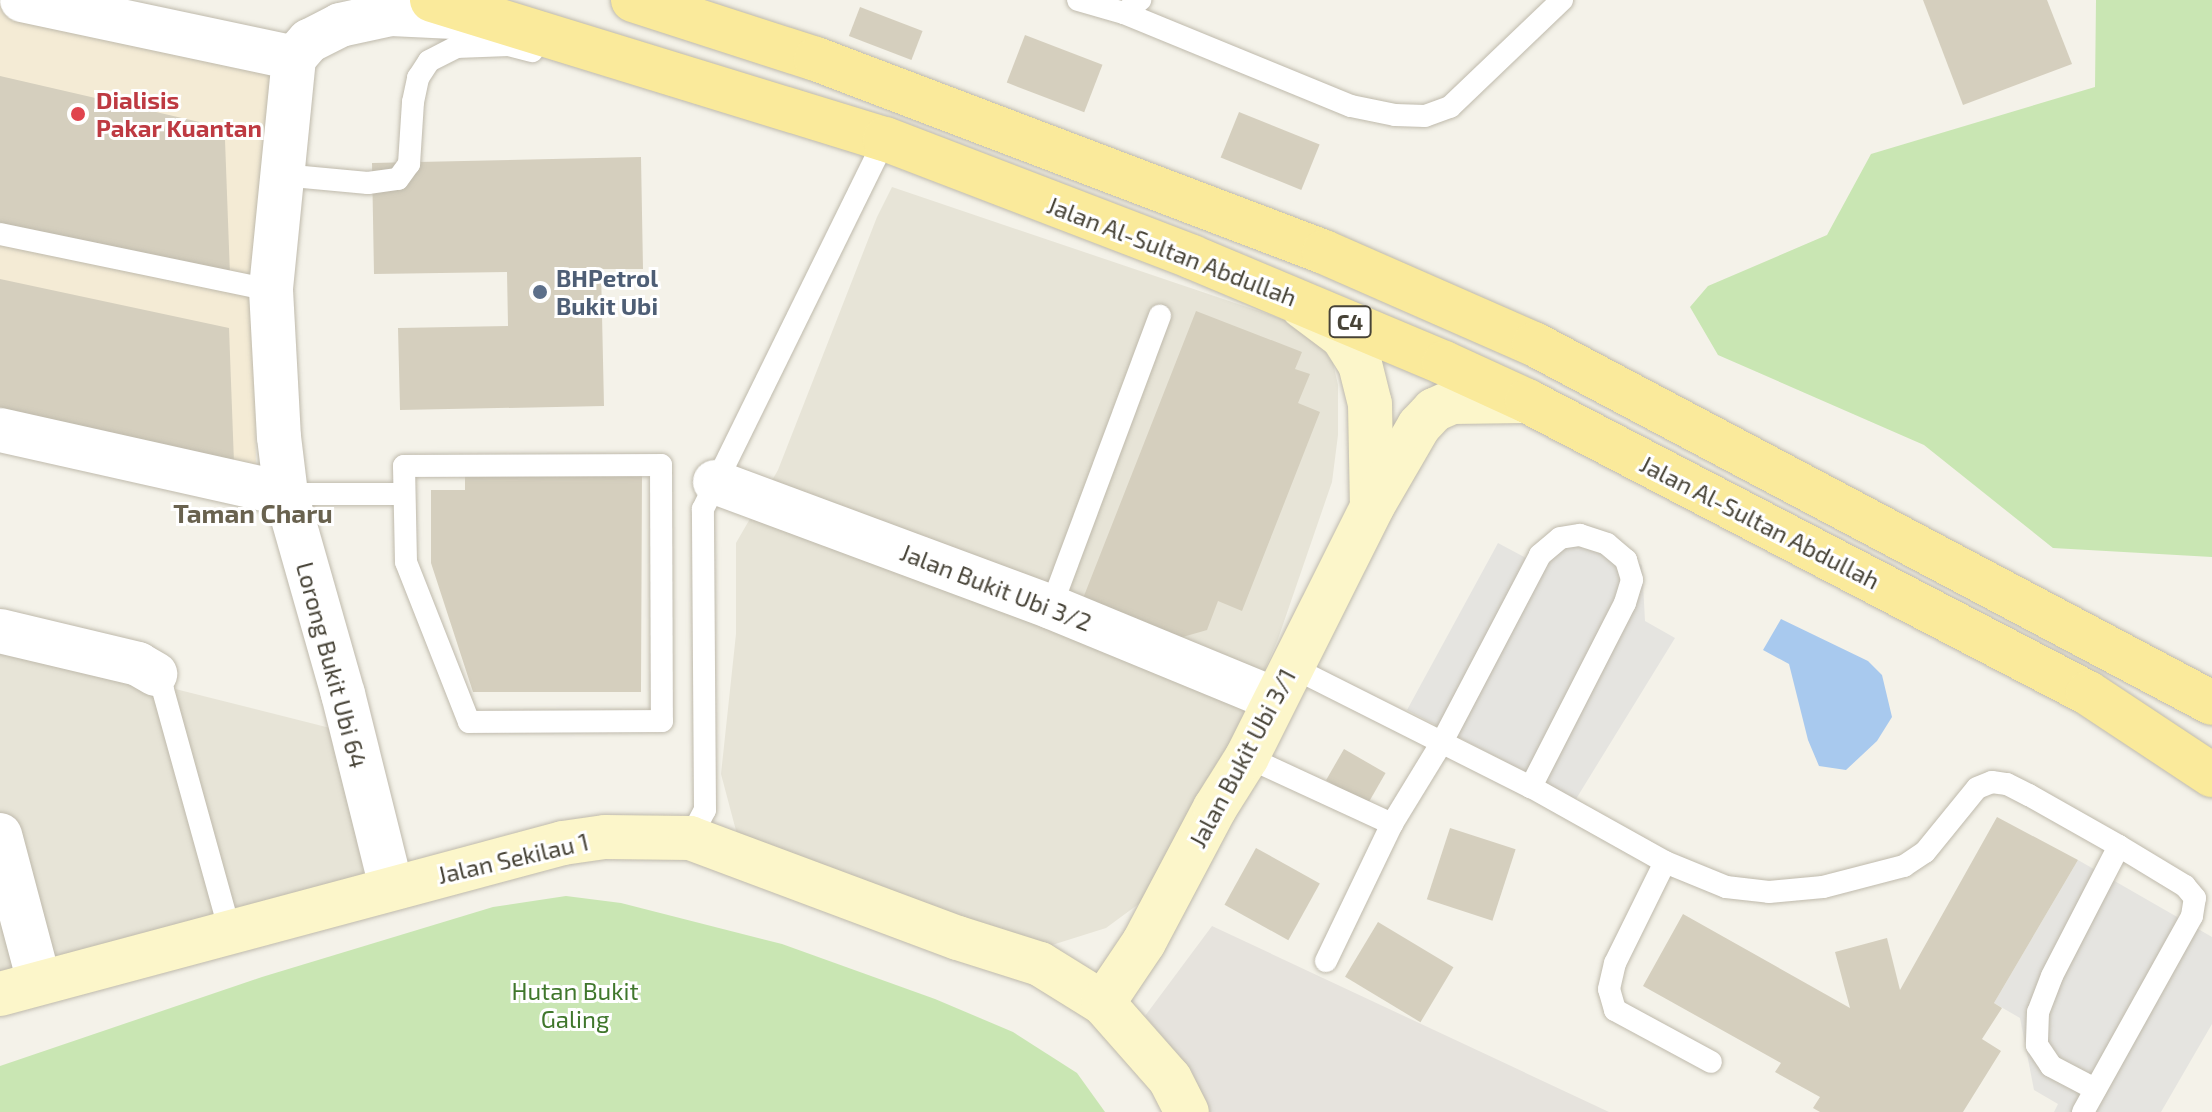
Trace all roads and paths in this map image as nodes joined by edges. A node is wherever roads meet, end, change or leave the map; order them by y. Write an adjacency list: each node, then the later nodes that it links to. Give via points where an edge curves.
1 (22, 0): 8 (street)
2 (432, 0): 7 (main road, Jalan Al-Sultan Abdullah / C4)
3 (633, 0): 24 (main road, C4, via 816,59 1324,252 1534,344)
4 (1078, 0): 6 (lane)
5 (1562, 0): 6 (lane, via 1450,107 1425,116 1351,106)
6 (1132, 7)
7 (490, 19): 8 (street, via 391,14 340,25 309,41); 9 (main road, Jalan Al-Sultan Abdullah / C4)
8 (294, 58): 11 (street, Lorong Bukit Ubi 64)
9 (740, 95): 10 (main road, Jalan Al-Sultan Abdullah / C4); 11 (lane, via 509,45 456,47 429,61 418,78 409,164 398,179 368,183)
10 (885, 139): 14 (main road, Jalan Al-Sultan Abdullah / C4); 18 (lane)
11 (282, 175): 13 (street, Lorong Bukit Ubi 64)
12 (0, 234): 13 (lane)
13 (271, 290): 19 (street, Lorong Bukit Ubi 64)
14 (1290, 296): 16 (main road, Jalan Al-Sultan Abdullah / C4); 21 (street, via 1343,337 1360,364 1370,404)
15 (1160, 316): 22 (lane)
16 (1527, 401): 21 (street, Jalan Bukit Ubi 3/1, via 1452,402 1434,410 1419,426); 28 (main road, Jalan Al-Sultan Abdullah / C4)
17 (0, 430): 19 (street)
18 (715, 482): 22 (street, Jalan Bukit Ubi 3/2); 37 (lane, via 703,509 705,810)
19 (286, 494): 20 (lane); 40 (street, Lorong Bukit Ubi 64)
20 (404, 494): 20 (lane, via 404,466 661,465 662,721 469,722 406,562)
21 (1372, 507): 26 (street, Jalan Bukit Ubi 3/1)
22 (1051, 607): 26 (street, Jalan Bukit Ubi 3/2)
23 (0, 631): 25 (street, via 138,664)
24 (2102, 641): 27 (main road); 29 (main road, C4)
25 (155, 674): 41 (lane)
26 (1282, 683): 30 (lane); 31 (street, Jalan Bukit Ubi 3/1)
27 (2212, 688)
28 (2088, 693): 32 (main road); 33 (main road, Jalan Al-Sultan Abdullah / C4)
29 (2212, 703)
30 (1442, 742): 34 (lane); 34 (lane, via 1540,555 1560,538 1580,535 1607,544 1626,560 1632,580 1625,603); 35 (lane)
31 (1247, 757): 35 (lane); 44 (street, Jalan Bukit Ubi 3/1, via 1144,942)
32 (2212, 761)
33 (2212, 775)
34 (1531, 787): 39 (lane)
35 (1392, 824): 42 (lane)
36 (0, 835): 43 (street)
37 (690, 838): 40 (street, Jalan Sekilau 1, via 605,837 563,843); 44 (street, Jalan Sekilau 1, via 1040,964)
38 (2119, 846): 39 (lane, via 2007,784 1992,782 1977,788 1925,852 1904,866 1823,887 1769,892 1726,887); 46 (lane, via 2038,1012 2037,1045 2051,1066); 46 (lane, via 2185,886 2195,898 2192,916)
39 (1665, 862): 45 (lane, via 1615,963 1609,989 1615,1010)
40 (391, 887): 41 (street, Jalan Sekilau 1)
41 (230, 931): 43 (street, Jalan Sekilau 1)
42 (1326, 961)
43 (20, 988)
44 (1103, 1003): 47 (street, Jalan Sekilau 1, via 1170,1079)
45 (1711, 1062)
46 (2095, 1089): 48 (lane)
47 (1187, 1112)
48 (2083, 1112)

